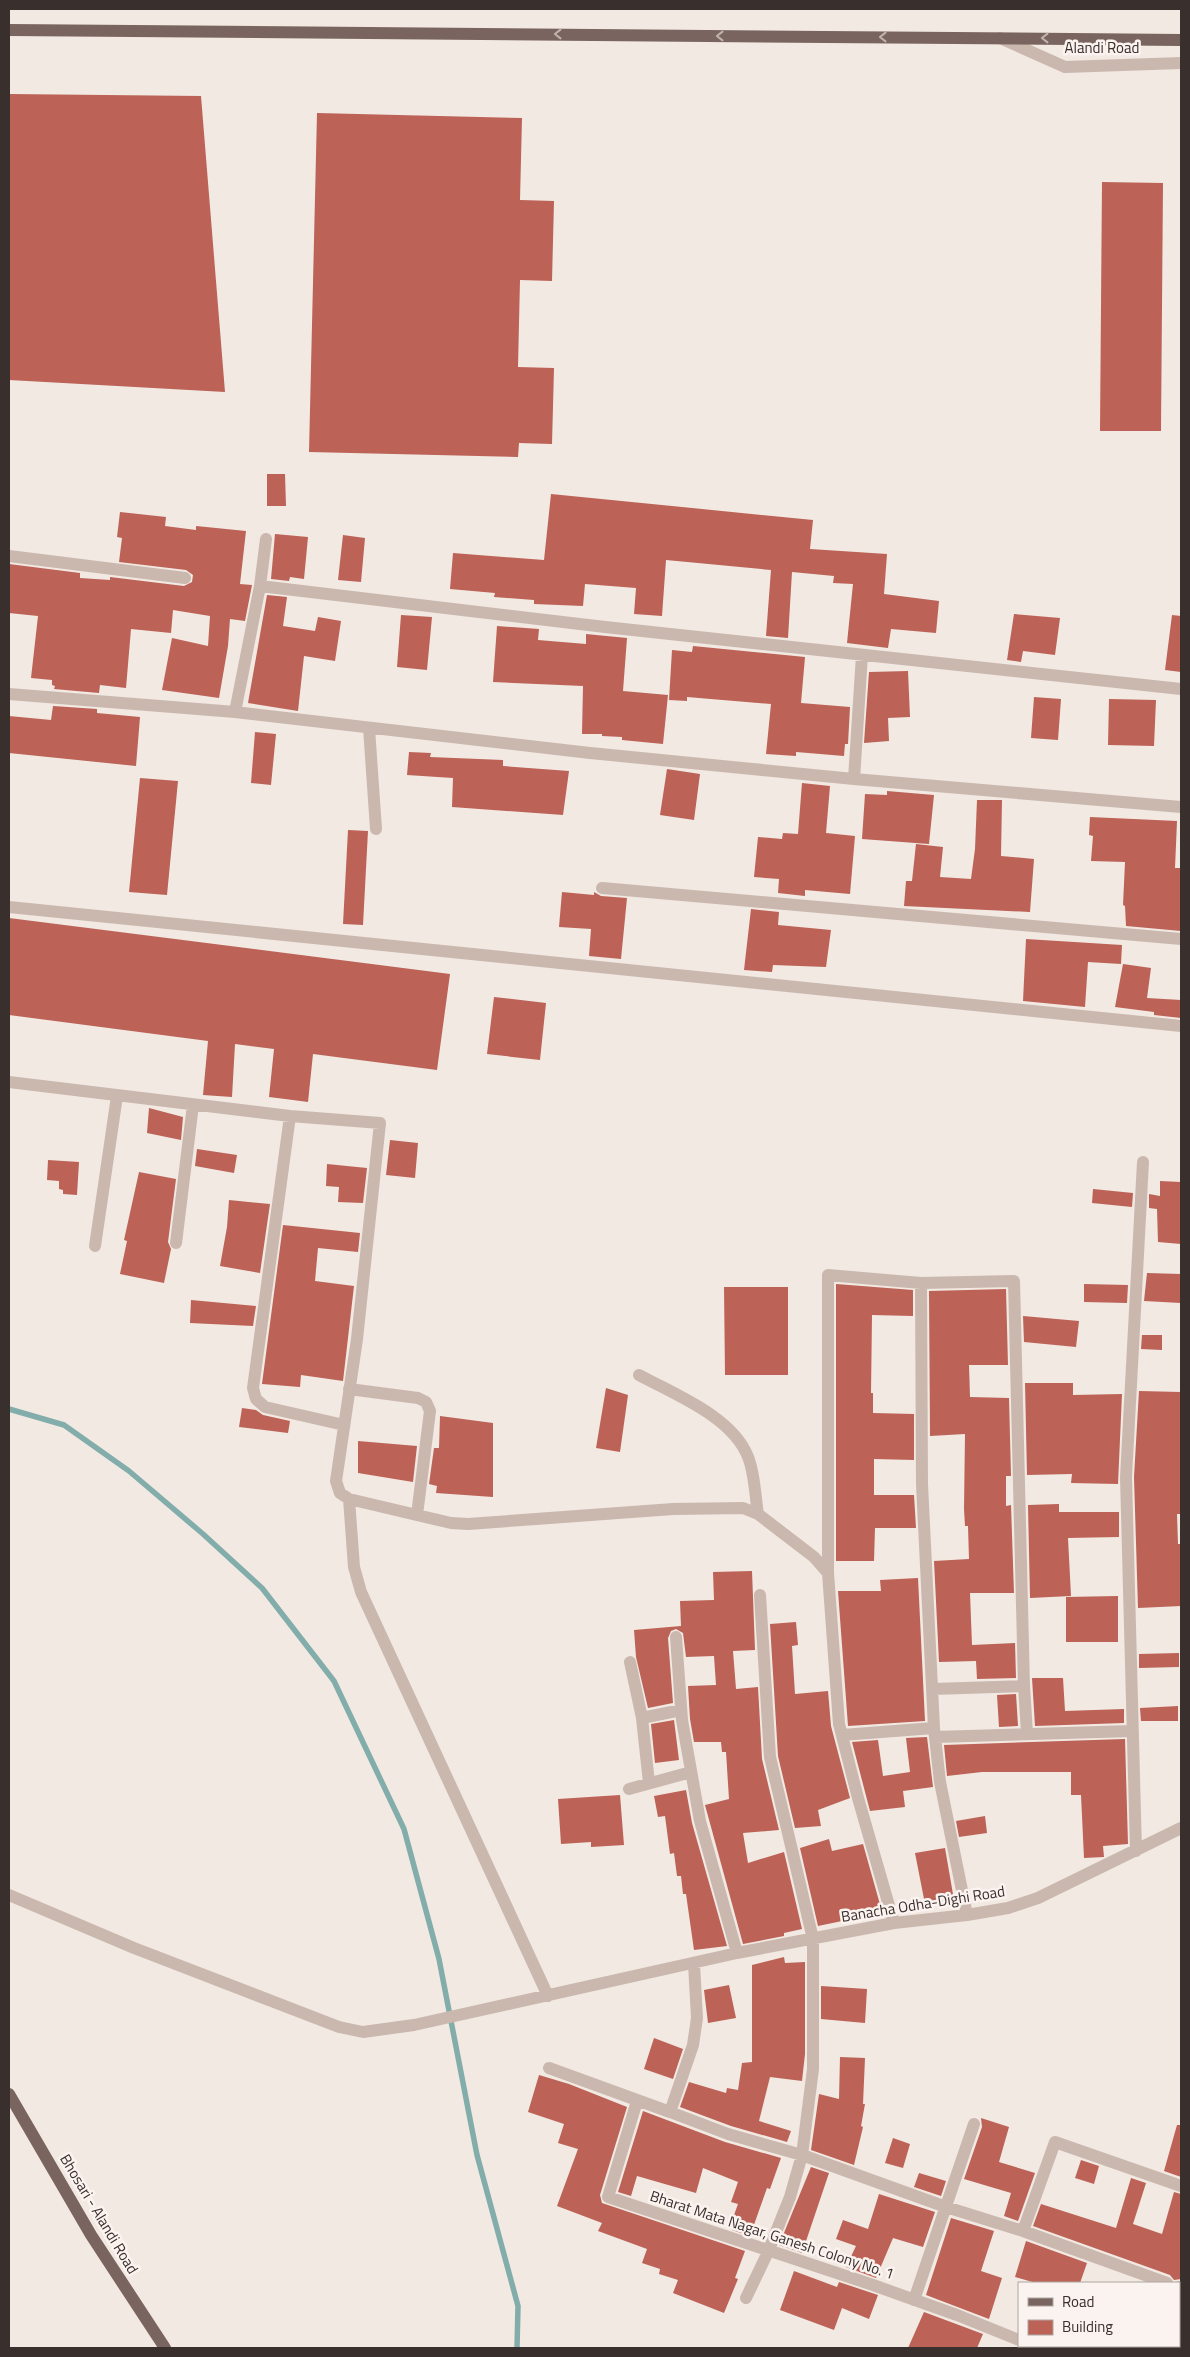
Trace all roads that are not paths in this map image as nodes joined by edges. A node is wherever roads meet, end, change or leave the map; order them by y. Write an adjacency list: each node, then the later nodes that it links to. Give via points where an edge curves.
1 (9, 30): 2 (main road, one-way to 1)
2 (998, 37): 3 (main road, one-way to 2); 4 (street, Alandi Road, via 1065,67)
3 (1181, 40)
4 (1181, 63)
5 (266, 539): 8 (street)
6 (9, 556): 7 (street)
7 (185, 578)
8 (260, 586): 9 (street); 12 (street)
9 (862, 655): 10 (street); 14 (street)
10 (1181, 689)
11 (9, 694): 12 (street)
12 (236, 712): 13 (street)
13 (369, 728): 14 (street); 16 (street)
14 (854, 779): 15 (street)
15 (1181, 807)
16 (376, 830)
17 (602, 888): 19 (street)
18 (9, 907): 20 (street)
19 (1181, 939)
20 (1181, 1026)
21 (9, 1082): 22 (street)
22 (116, 1096): 23 (street); 27 (street)
23 (193, 1105): 24 (street); 26 (street)
24 (290, 1116): 30 (street, via 380,1123); 31 (street, via 253,1388 256,1399 265,1407)
25 (1143, 1162): 43 (street, via 1126,1476)
26 (176, 1243)
27 (95, 1246)
28 (921, 1283): 35 (street, via 828,1275); 39 (street, via 1014,1281); 40 (street, via 922,1484)
29 (639, 1375): 33 (street, via 703,1409 734,1434 748,1457)
30 (349, 1389): 31 (street); 34 (street, via 418,1398 426,1402 430,1412)
31 (344, 1425): 32 (street, via 336,1481 340,1493)
32 (349, 1499): 34 (street); 58 (street, via 354,1567 361,1592)
33 (758, 1514): 34 (street, via 743,1508 673,1509 468,1524); 35 (street, via 814,1557)
34 (417, 1515)
35 (828, 1573): 46 (street)
36 (760, 1595): 55 (street, via 770,1757)
37 (676, 1637): 41 (street)
38 (630, 1662): 42 (street)
39 (1024, 1686): 40 (street); 45 (street)
40 (933, 1689): 44 (street)
41 (681, 1710): 42 (street); 47 (street)
42 (642, 1718): 48 (street)
43 (1132, 1731): 45 (street); 51 (street)
44 (934, 1732): 45 (street); 46 (street); 53 (street, via 940,1782)
45 (1027, 1733)
46 (842, 1735): 54 (street)
47 (691, 1772): 48 (street); 56 (street, via 700,1821)
48 (649, 1783): 49 (street)
49 (629, 1789)
50 (1181, 1828): 51 (street, Banacha Odha-Dighi Road)
51 (1136, 1851): 53 (street, Banacha Odha-Dighi Road, via 1038,1898 1008,1908)
52 (9, 1895): 58 (street, Banacha Odha-Dighi Road, via 134,1948 339,2027 363,2032)
53 (967, 1915): 54 (street, Banacha Odha-Dighi Road)
54 (894, 1922): 55 (street, Banacha Odha-Dighi Road)
55 (813, 1940): 56 (street, Banacha Odha-Dighi Road); 64 (street, via 813,2069)
56 (737, 1953): 57 (street, Banacha Odha-Dighi Road)
57 (694, 1964): 58 (street, Banacha Odha-Dighi Road); 62 (street, via 697,2018 693,2045)
58 (548, 1996)
59 (549, 2068): 61 (street)
60 (9, 2094): 73 (main road, Bhosari - Alandi Road, via 91,2236)
61 (637, 2100): 62 (street); 68 (street, Bharat Mata Nagar, Ganesh Colony No. 1, via 608,2197)
62 (670, 2112): 64 (street, via 728,2134)
63 (974, 2124): 66 (street)
64 (802, 2155): 66 (street); 68 (street, via 790,2197)
65 (1181, 2186): 67 (street, via 1055,2142)
66 (946, 2207): 67 (street); 71 (street)
67 (1023, 2231): 69 (street)
68 (768, 2252): 70 (street); 71 (street, Bharat Mata Nagar, Ganesh Colony No. 1)
69 (1164, 2282)
70 (746, 2298)
71 (914, 2300): 72 (street, Bharat Mata Nagar, Ganesh Colony No. 1)
72 (1018, 2340)
73 (165, 2348)

